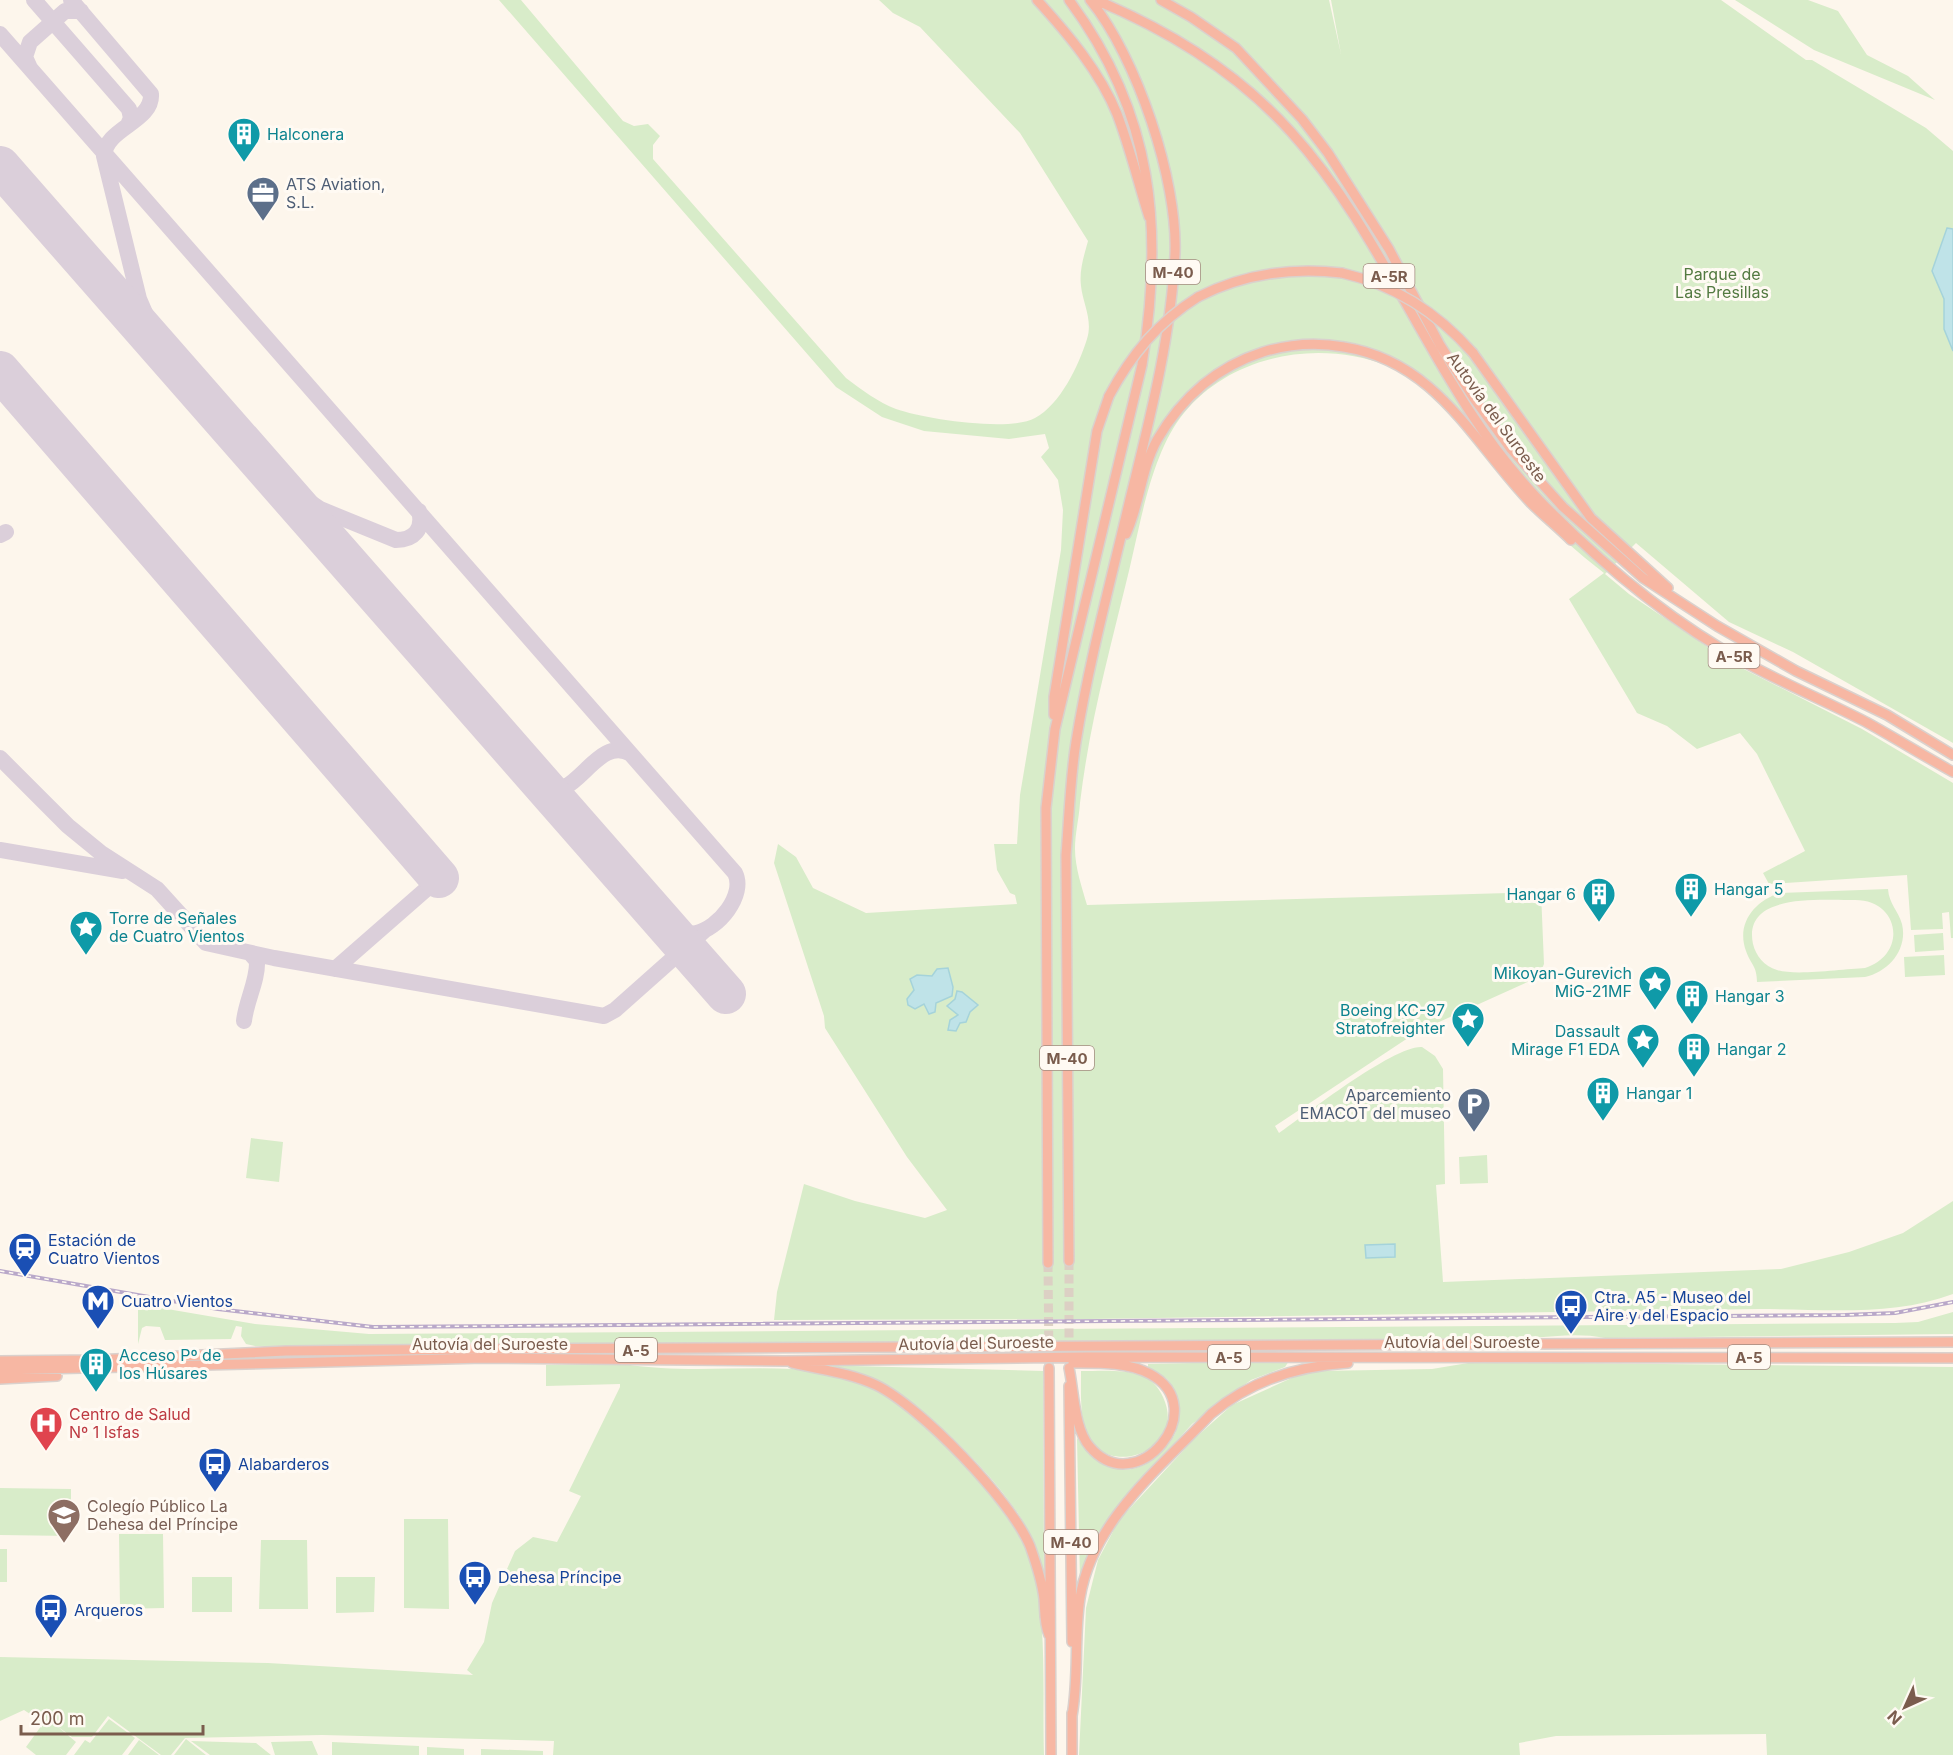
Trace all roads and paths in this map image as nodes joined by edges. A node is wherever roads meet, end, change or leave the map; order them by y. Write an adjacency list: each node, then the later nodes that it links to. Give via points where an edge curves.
1 (1037, 0): 6 (highway, via 1092,68 1116,112)
2 (1069, 0): 6 (highway, M-40, via 1108,61 1130,111 1144,162)
3 (1090, 0): 7 (highway, M-40, via 1140,89 1160,146 1175,252 1161,370)
4 (1096, 0): 8 (highway, Autovía del Suroeste / A-5R, via 1130,15 1218,67 1293,134 1348,210 1471,413 1537,498)
5 (1161, 0): 9 (highway, Autovía del Suroeste / A-5R, via 1236,48 1302,119 1389,249 1440,345 1511,449 1563,507 1642,578)
6 (1153, 230): 10 (highway, M-40, via 1150,316 1142,365)
7 (1117, 556): 8 (highway, via 1156,442 1182,404 1202,384 1249,357 1284,347 1330,345 1380,356 1433,388 1532,503); 13 (highway, M-40, via 1078,734 1067,844)
8 (1614, 573): 12 (highway, Autovía del Suroeste / A-5R, via 1679,621 1746,663 1865,722)
9 (1717, 626): 10 (highway, bridge, via 1647,571 1591,518 1473,353 1422,305 1381,284 1342,273 1306,270 1260,274 1198,297 1169,317 1140,346 1109,396 1097,431 1086,493 1054,697); 11 (highway, Autovía del Suroeste / A-5R, via 1796,671 1887,715)
10 (1055, 729): 14 (highway, M-40, via 1046,808 1045,862)
11 (1953, 755)
12 (1953, 772)
13 (1069, 1261)
14 (1048, 1263)
15 (1953, 1342): 18 (highway, Autovía del Suroeste / A-5, via 458,1349)
16 (1411, 1358): 17 (highway, Autovía del Suroeste / A-5); 20 (highway, Autovía del Suroeste / A-5); 26 (highway, via 1400,1362 1322,1365 1292,1371 1247,1389 1211,1414 1138,1490 1114,1518 1091,1559 1081,1596)
17 (943, 1359): 19 (highway, Autovía del Suroeste / A-5); 26 (highway, M-40, via 950,1363 1102,1364 1147,1372 1162,1385 1172,1403 1173,1424 1166,1442 1151,1455 1117,1463 1097,1453 1084,1438 1069,1368)
18 (0, 1360)
19 (784, 1360): 22 (highway, Autovía del Suroeste / A-5, via 484,1358); 25 (highway, via 851,1375 899,1398 983,1480 1013,1515 1037,1564)
20 (1953, 1360)
21 (1048, 1368): 25 (highway, M-40, via 1052,1626)
22 (130, 1369): 23 (highway, Autovía del Suroeste / A-5); 24 (highway, via 120,1373)
23 (0, 1370)
24 (0, 1379)
25 (1049, 1635): 27 (highway, M-40)
26 (1072, 1716): 28 (highway, M-40)
27 (1051, 1755)
28 (1072, 1755)

